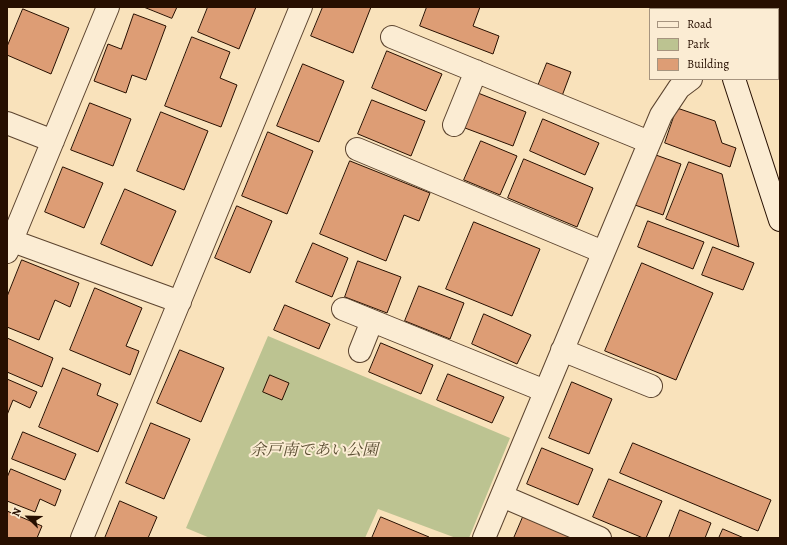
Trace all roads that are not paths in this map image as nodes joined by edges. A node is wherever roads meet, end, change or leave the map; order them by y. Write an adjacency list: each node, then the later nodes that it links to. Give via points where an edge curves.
1 (108, 7): 9 (street)
2 (302, 7): 15 (street)
3 (392, 37): 4 (street)
4 (476, 71): 8 (street); 10 (street)
5 (690, 80): 10 (street, via 679,88 660,115)
6 (734, 80): 12 (street)
7 (7, 123): 9 (street)
8 (454, 125)
9 (52, 141): 13 (street)
10 (649, 142): 14 (street)
11 (357, 149): 14 (street)
12 (780, 220)
13 (8, 244): 15 (street)
14 (603, 252): 18 (street)
15 (180, 302): 23 (street)
16 (343, 309): 17 (street)
17 (372, 321): 19 (street); 21 (street)
18 (562, 350): 20 (street); 21 (street)
19 (360, 352)
20 (651, 386)
21 (546, 391): 22 (street)
22 (502, 496): 24 (street); 25 (street)
23 (82, 538)
24 (484, 538)
25 (600, 538)

